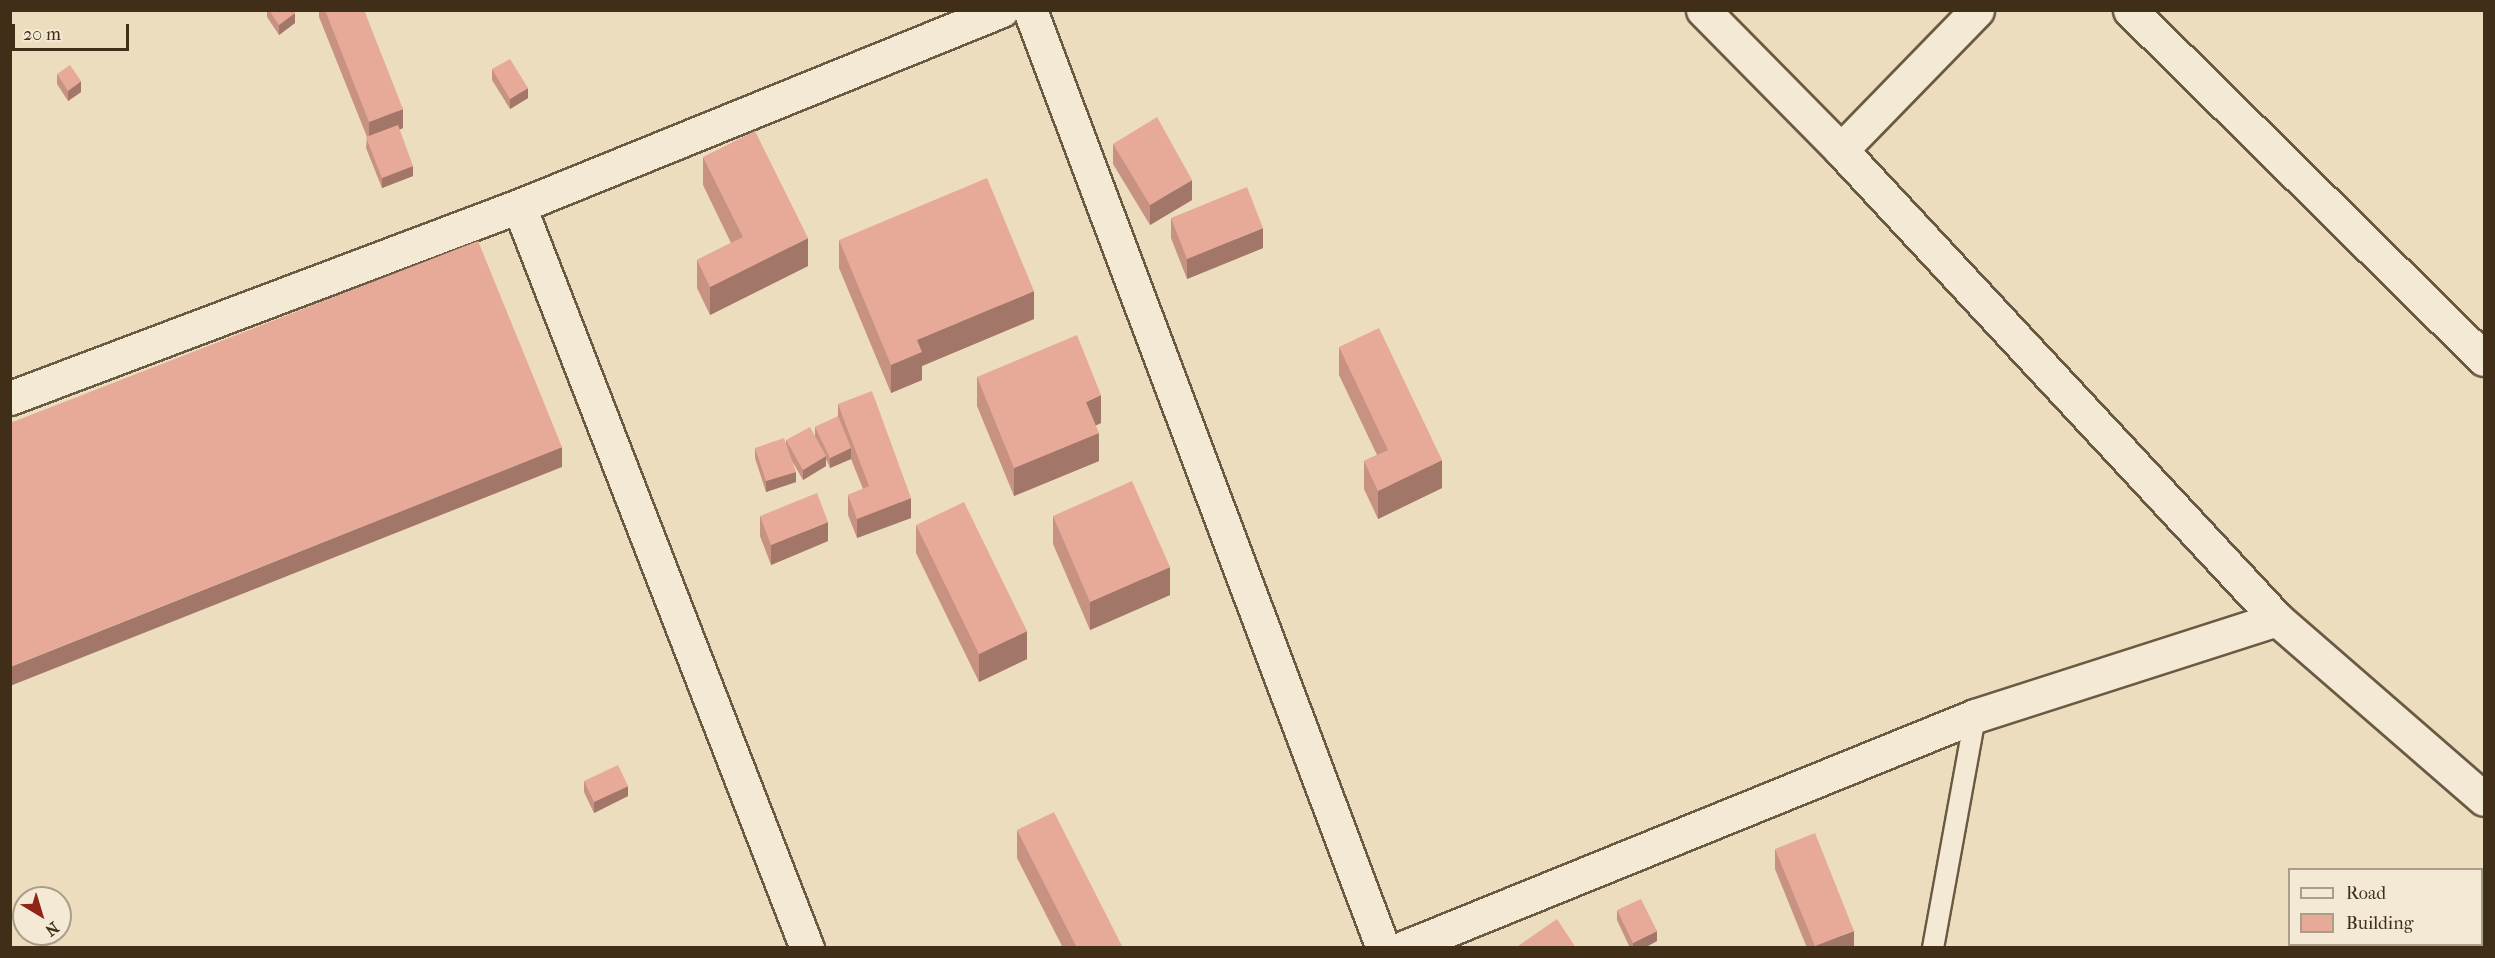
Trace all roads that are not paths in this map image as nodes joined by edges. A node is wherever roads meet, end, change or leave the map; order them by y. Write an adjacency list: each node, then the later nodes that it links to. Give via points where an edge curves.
1 (1002, 10): 7 (street)
2 (1030, 10): 16 (street)
3 (1703, 10): 6 (street)
4 (1977, 10): 6 (street)
5 (2130, 10): 10 (street)
6 (1841, 150): 12 (street)
7 (519, 206): 8 (street); 15 (street)
8 (339, 274): 9 (street); 11 (street)
9 (348, 306)
10 (2484, 359)
11 (14, 410)
12 (2277, 619): 13 (street); 14 (street)
13 (1975, 716): 17 (street); 18 (lane)
14 (2484, 799)
15 (807, 948)
16 (1383, 948)
17 (1403, 948)
18 (1933, 948)

